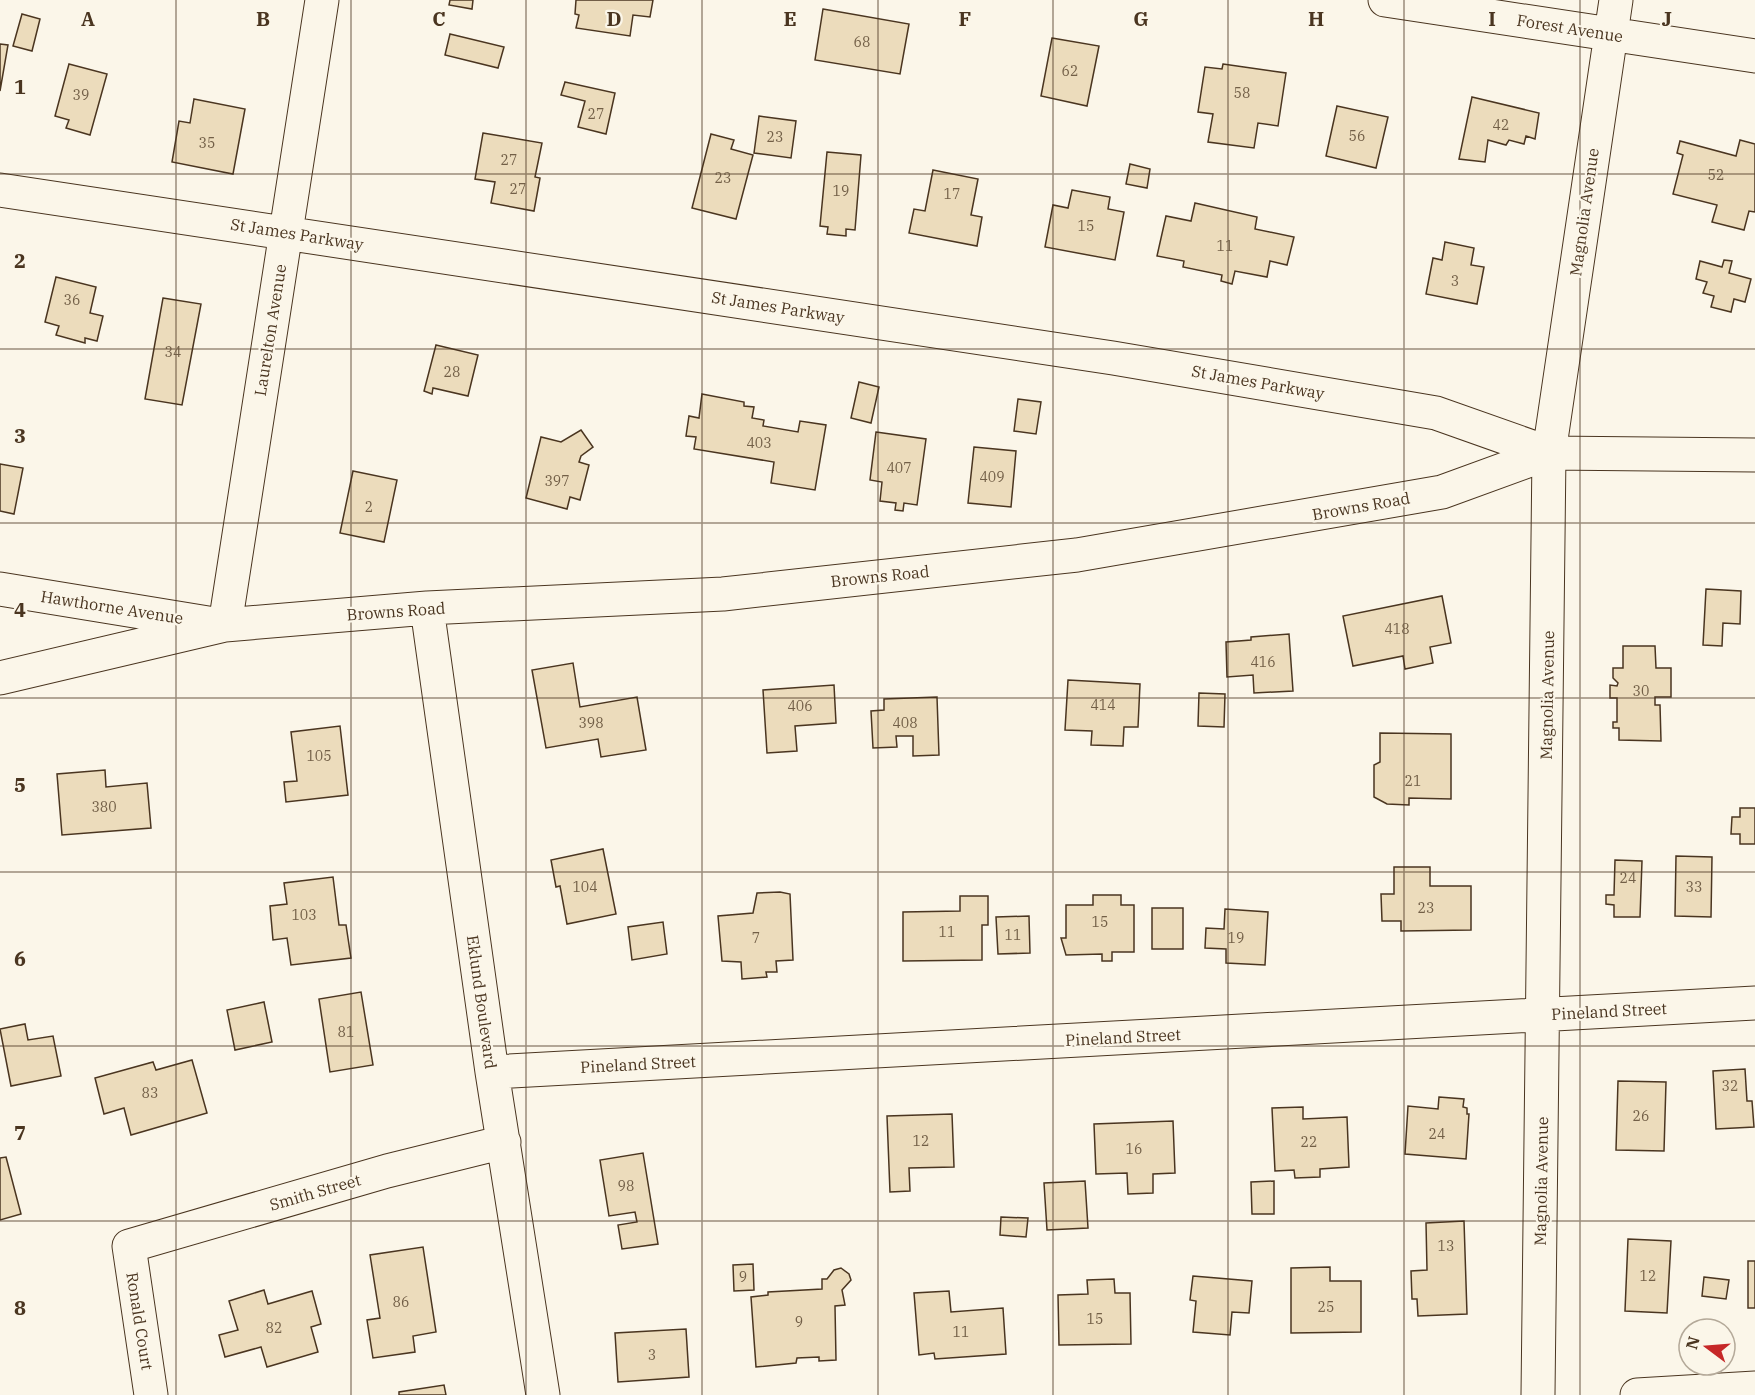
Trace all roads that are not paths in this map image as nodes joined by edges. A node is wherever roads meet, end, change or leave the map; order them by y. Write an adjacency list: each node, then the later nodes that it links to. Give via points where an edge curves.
1 (322, 0): 7 (street, Laurelton Avenue)
2 (1385, 0): 4 (street, Forest Avenue)
3 (1616, 0): 4 (street, Magnolia Avenue)
4 (1611, 34): 5 (street, Forest Avenue); 8 (street, Magnolia Avenue)
5 (1755, 57)
6 (0, 190): 7 (street, St James Parkway)
7 (285, 232): 8 (street, St James Parkway, via 1113,358 1436,413); 12 (street, Laurelton Avenue)
8 (1549, 453): 9 (street, Browns Road); 11 (street, Browns Road, via 1442,492 1077,555 723,594); 15 (street, Magnolia Avenue)
9 (1755, 455)
10 (0, 589): 12 (street, Hawthorne Avenue)
11 (427, 608): 12 (street, Browns Road); 16 (street, Eklund Boulevard)
12 (225, 626): 13 (street, Browns Road)
13 (0, 678)
14 (1755, 1003): 15 (street, Pineland Street)
15 (1544, 1014): 16 (street, Pineland Street); 22 (street, Magnolia Avenue)
16 (492, 1072): 17 (street, Eklund Boulevard)
17 (504, 1142): 18 (street, Smith Street, via 387,1171); 21 (street, Eklund Boulevard)
18 (129, 1246): 20 (street, Ronald Court)
19 (1755, 1388): 23 (street)
20 (151, 1395)
21 (543, 1395)
22 (1538, 1395)
23 (1637, 1395)

